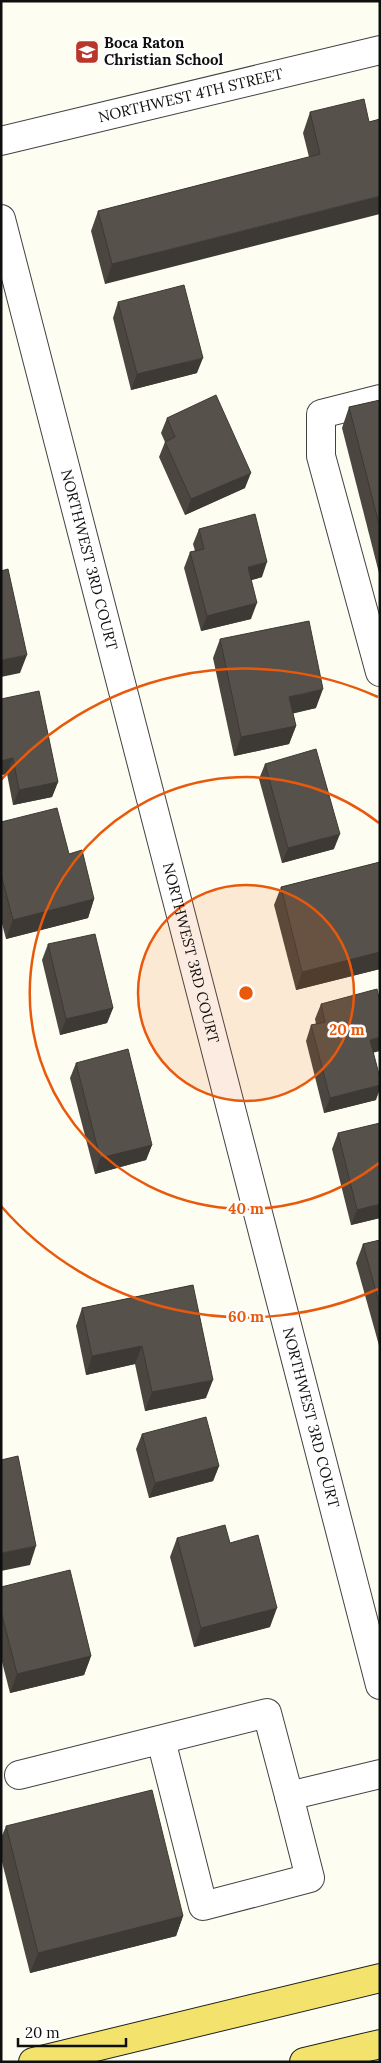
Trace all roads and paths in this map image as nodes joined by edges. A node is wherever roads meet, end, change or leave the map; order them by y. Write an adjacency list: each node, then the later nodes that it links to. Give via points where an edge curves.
1 (380, 50): 2 (street, NORTHWEST 4TH STREET)
2 (1, 141)
3 (1, 219): 6 (street, NORTHWEST 3RD COURT)
4 (380, 399): 5 (street, via 321,414 321,456)
5 (380, 672)
6 (380, 1685)
7 (161, 1740): 9 (street); 10 (street, via 267,1713); 10 (street, via 203,1906 310,1878)
8 (380, 1774): 10 (street)
9 (19, 1775)
10 (289, 1796)
11 (380, 1978): 13 (main road)
12 (380, 2044): 14 (main road)
13 (32, 2062)
14 (304, 2062)

